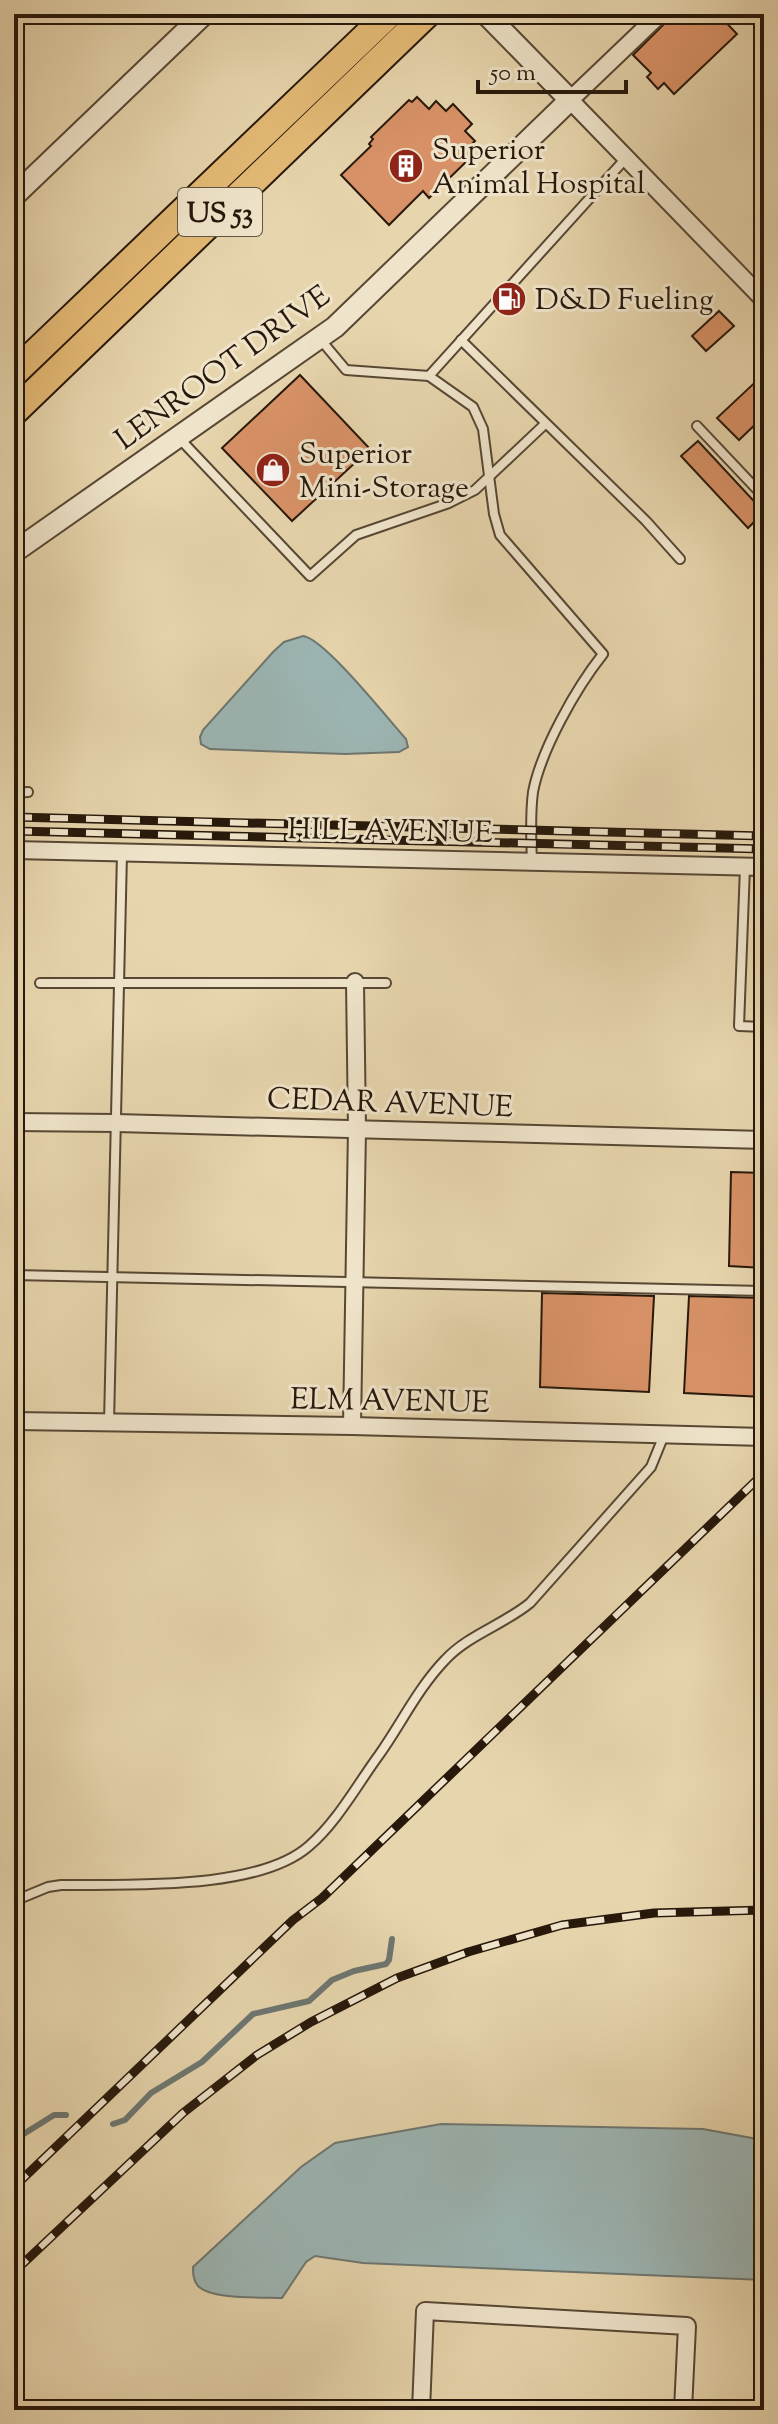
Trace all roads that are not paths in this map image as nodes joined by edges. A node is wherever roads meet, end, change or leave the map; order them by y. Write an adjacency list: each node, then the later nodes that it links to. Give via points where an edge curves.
1 (204, 14): 8 (street)
2 (389, 14): 12 (highway, US 53)
3 (427, 14): 14 (highway, US 53)
4 (486, 14): 6 (street)
5 (660, 14): 6 (street, LENROOT DRIVE)
6 (570, 100): 7 (street); 10 (street, LENROOT DRIVE)
7 (627, 157): 9 (street); 11 (lane)
8 (14, 196)
9 (764, 300)
10 (320, 338): 13 (lane, via 346,370); 17 (street, LENROOT DRIVE)
11 (461, 340): 13 (lane); 15 (lane)
12 (14, 373)
13 (429, 376): 18 (lane, via 465,400 479,417)
14 (14, 412)
15 (545, 424): 18 (lane); 21 (lane)
16 (697, 426): 19 (lane)
17 (178, 438): 18 (lane, via 310,576 356,535 464,497); 20 (street, LENROOT DRIVE)
18 (489, 480): 26 (lane, via 496,526 505,543 603,654 565,712 536,780)
19 (764, 497)
20 (14, 552)
21 (680, 559)
22 (28, 792): 23 (lane)
23 (14, 793)
24 (14, 850): 25 (street, HILL AVENUE)
25 (122, 853): 26 (street, HILL AVENUE); 29 (lane)
26 (532, 861): 27 (street, HILL AVENUE)
27 (745, 866): 28 (street, HILL AVENUE); 33 (lane, via 739,1026)
28 (764, 867)
29 (119, 982): 30 (lane); 31 (lane); 35 (lane)
30 (355, 982): 32 (lane); 36 (street)
31 (40, 983)
32 (386, 983)
33 (764, 1027)
34 (14, 1122): 35 (street, CEDAR AVENUE)
35 (116, 1123): 36 (street, CEDAR AVENUE); 39 (lane)
36 (357, 1129): 37 (street, CEDAR AVENUE); 40 (street)
37 (764, 1140)
38 (14, 1275): 39 (lane)
39 (112, 1277): 40 (lane); 43 (lane)
40 (354, 1281): 41 (lane); 44 (street)
41 (764, 1291)
42 (14, 1421): 43 (street, ELM AVENUE)
43 (108, 1423): 44 (street, ELM AVENUE)
44 (352, 1426): 45 (street, ELM AVENUE)
45 (665, 1434): 46 (street, ELM AVENUE); 47 (lane, via 651,1467 530,1603 460,1646 437,1669 321,1833 300,1854 240,1875 61,1885)
46 (764, 1437)
47 (14, 1901)
48 (421, 2410): 49 (street, via 425,2311 687,2326)
49 (683, 2410)

